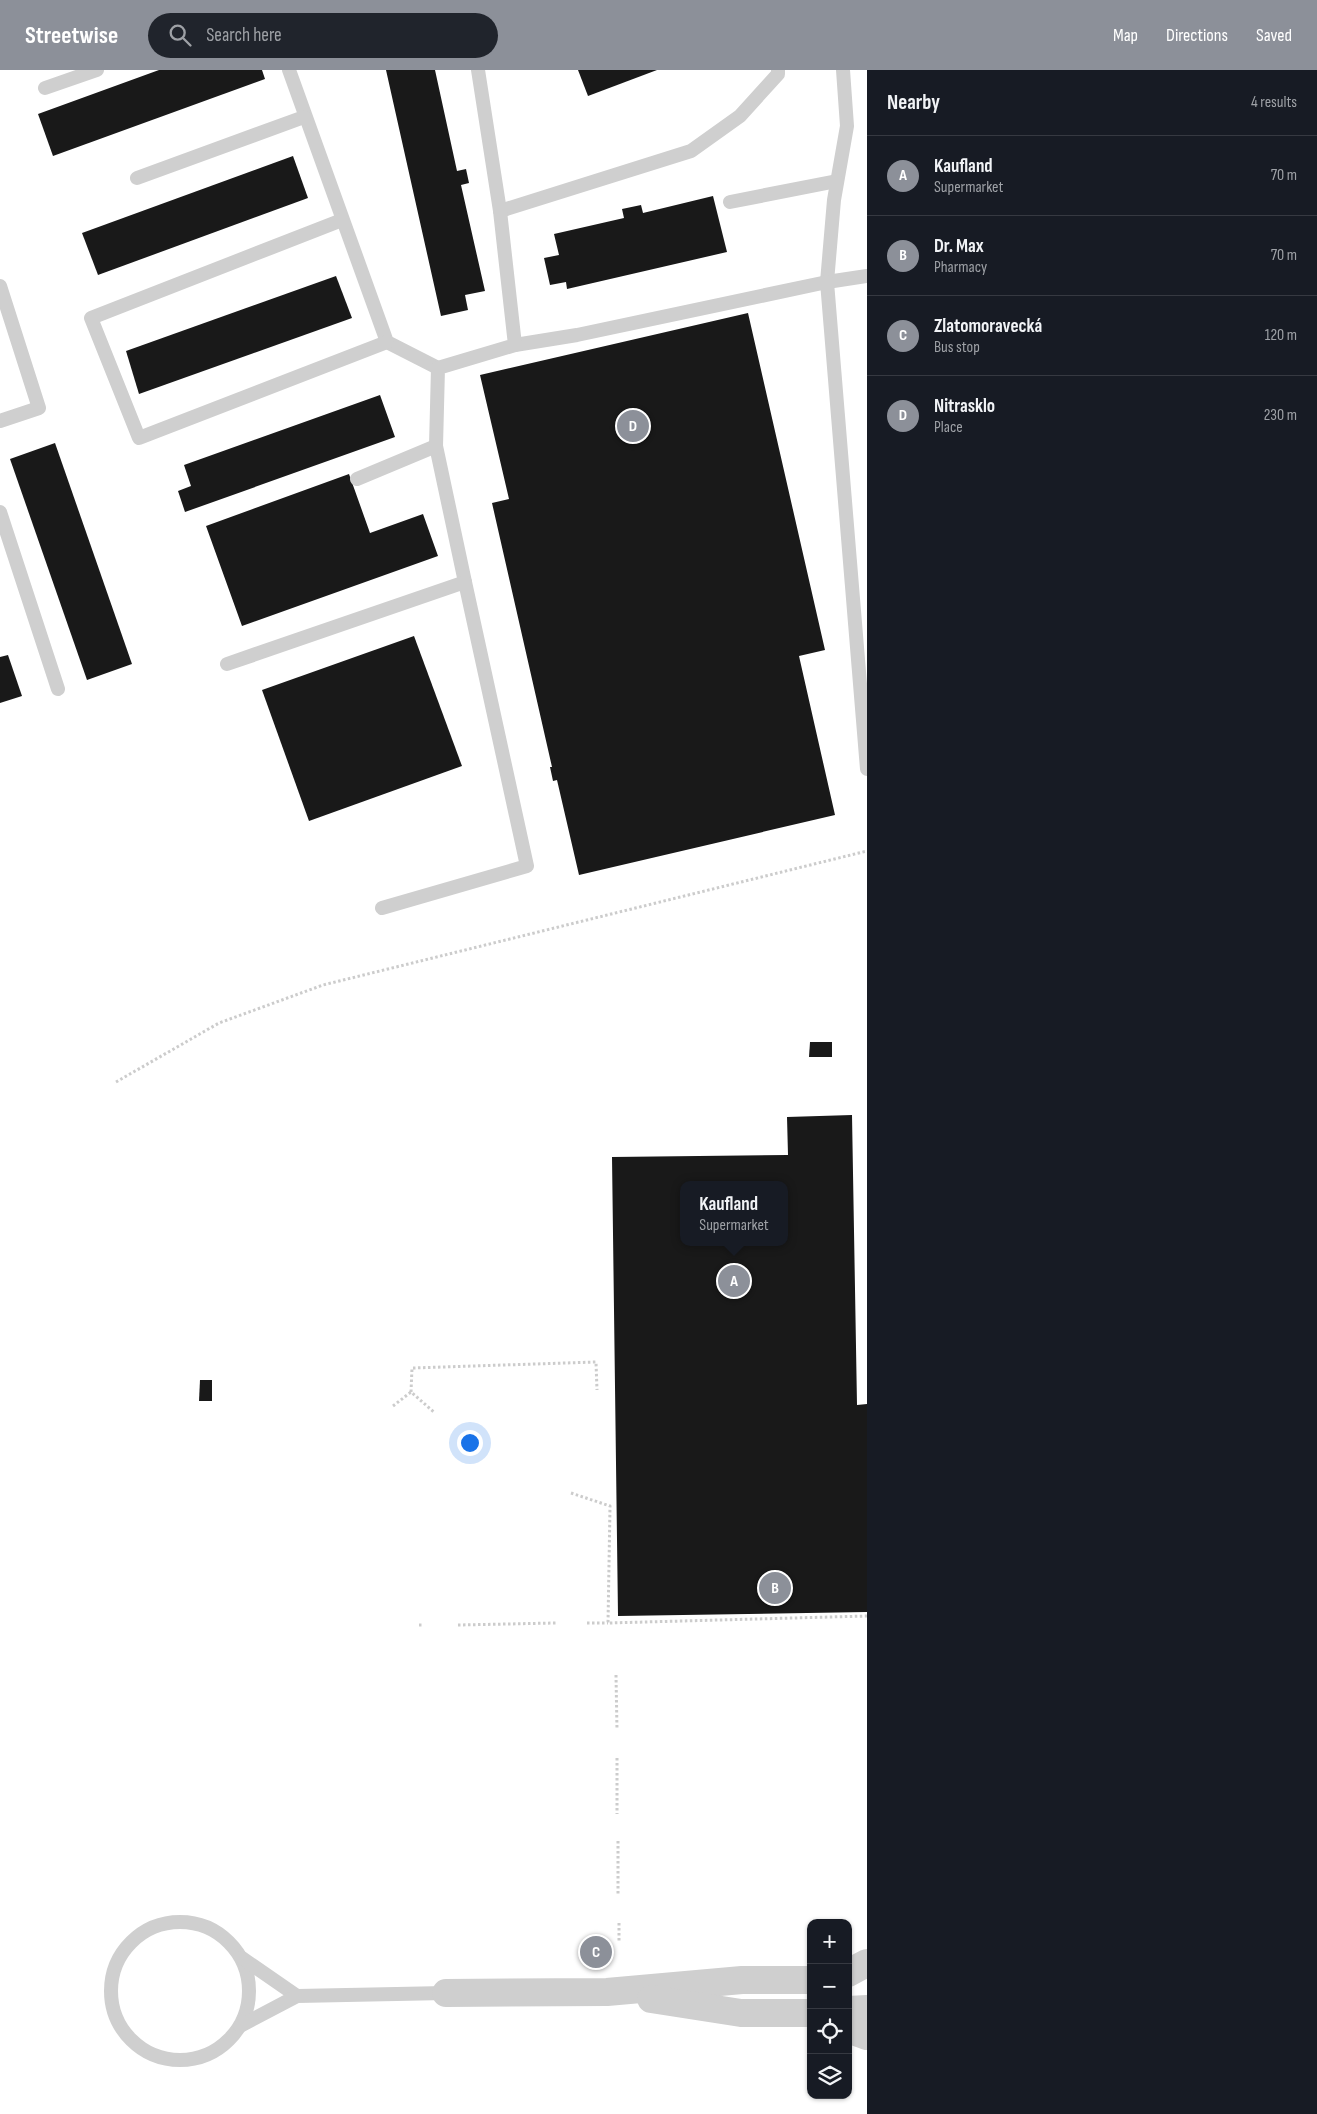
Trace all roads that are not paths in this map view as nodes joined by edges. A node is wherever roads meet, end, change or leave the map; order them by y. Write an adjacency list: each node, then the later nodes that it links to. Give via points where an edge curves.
1 (97, 70): 6 (lane)
2 (289, 70): 7 (lane)
3 (478, 70): 11 (lane)
4 (778, 70): 11 (lane, via 778,74 740,116 690,151)
5 (843, 70): 9 (lane, via 847,126)
6 (45, 88)
7 (304, 117): 8 (lane); 12 (lane)
8 (137, 178)
9 (837, 181): 10 (lane); 14 (lane)
10 (730, 202)
11 (500, 211): 17 (lane)
12 (342, 220): 16 (lane); 16 (lane, via 91,318 139,438)
13 (867, 276): 14 (lane)
14 (826, 282): 17 (lane, via 577,335); 26 (lane)
15 (0, 286): 19 (lane, via 39,408)
16 (388, 342): 18 (lane)
17 (515, 345): 18 (lane)
18 (438, 368): 20 (lane)
19 (0, 421)
20 (436, 446): 21 (lane); 23 (lane)
21 (357, 479)
22 (0, 512): 25 (lane)
23 (465, 582): 24 (lane); 27 (lane, via 527,866)
24 (227, 664)
25 (58, 689)
26 (867, 769)
27 (382, 908)
28 (242, 1958): 36 (lane); 40 (lane, via 250,1992); 40 (lane, via 225,1937 208,1927 170,1922 151,1928 134,1939 120,1955 111,1985 112,2006 120,2025 136,2044 159,2057 180,2060 210,2054 227,2042)
29 (867, 1962): 30 (street)
30 (852, 1971)
31 (807, 1980): 34 (street, via 742,1980)
32 (852, 1980): 33 (street)
33 (867, 1980)
34 (607, 1992): 35 (street); 39 (street, via 741,2013)
35 (446, 1993): 36 (lane)
36 (297, 1996): 40 (lane)
37 (867, 2009): 38 (street)
38 (852, 2010)
39 (806, 2015)
40 (240, 2026)
41 (852, 2030): 42 (street)
42 (867, 2036)

